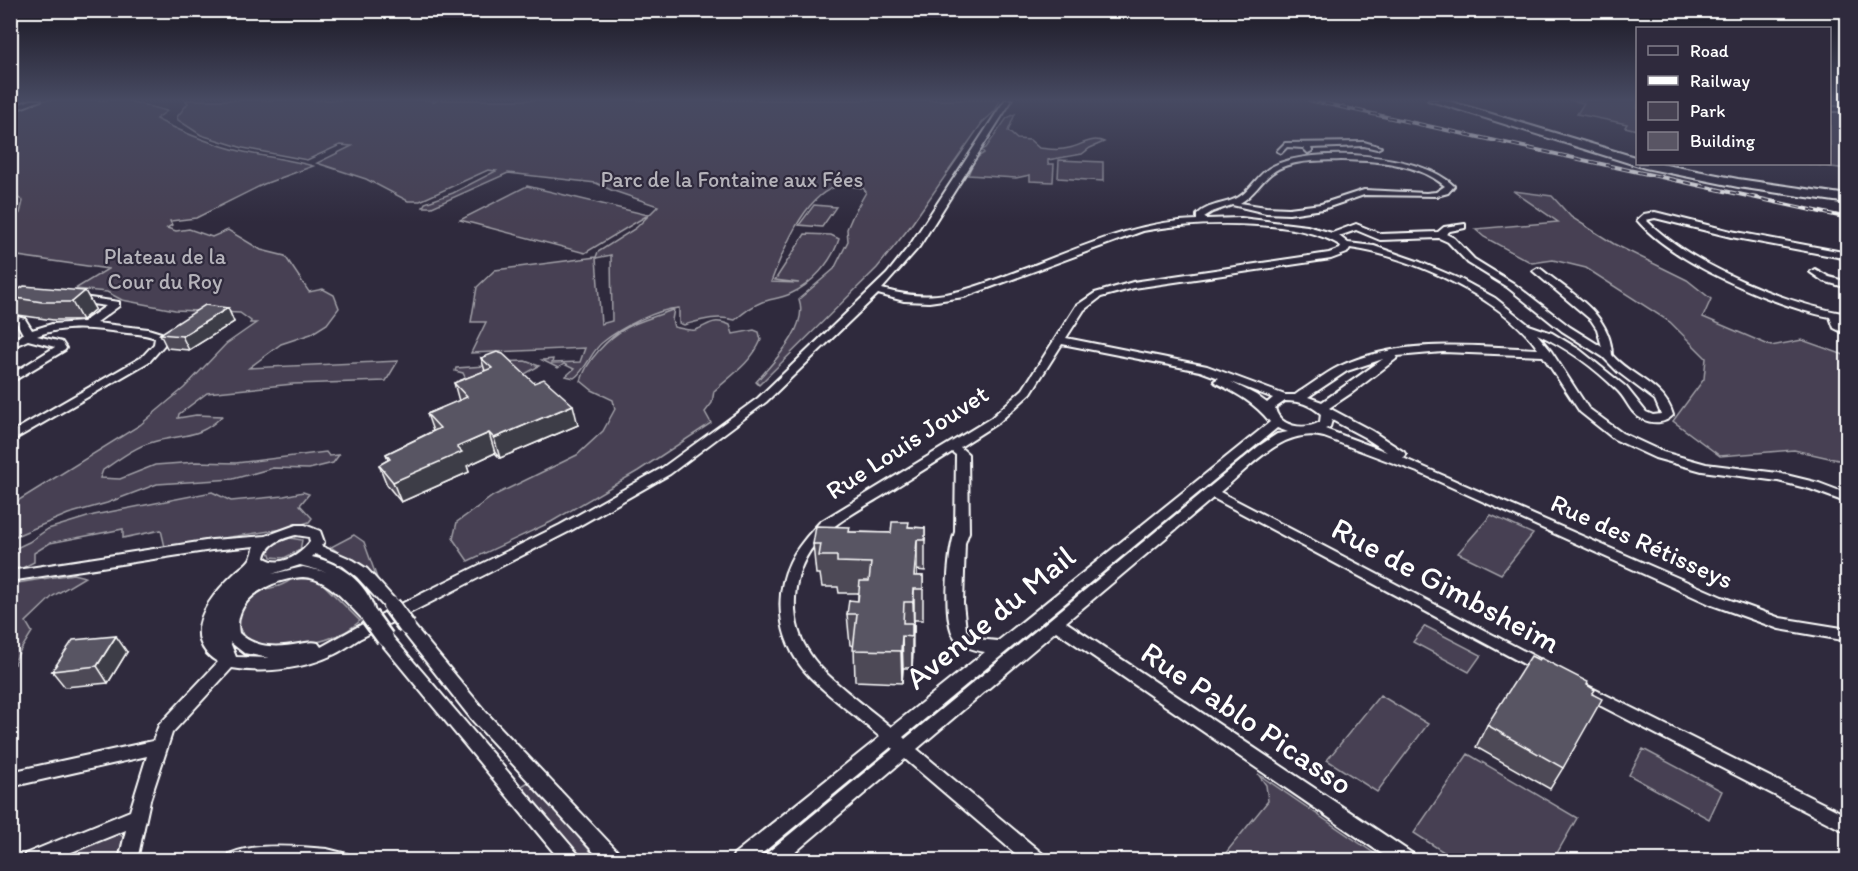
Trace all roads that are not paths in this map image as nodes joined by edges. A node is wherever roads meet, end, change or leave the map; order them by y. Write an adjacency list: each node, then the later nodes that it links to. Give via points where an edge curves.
1 (983, 141): 22 (street, via 914,247)
2 (1567, 141): 7 (main road)
3 (1306, 146): 4 (street); 5 (street, via 1289,144); 6 (street)
4 (1377, 147)
5 (1281, 151)
6 (1318, 160): 10 (street, via 1272,169 1252,191); 10 (street, via 1398,161 1440,178 1450,188 1428,195 1364,192 1318,208 1298,210 1257,210)
7 (1636, 161)
8 (1650, 165): 9 (main road)
9 (1848, 199)
10 (1233, 203): 13 (street, via 1205,212 1200,217)
11 (10, 207): 12 (street)
12 (10, 218)
13 (1202, 221): 16 (street, via 1280,224); 22 (street, via 1141,229 964,294 904,297)
14 (1462, 226): 15 (street)
15 (1440, 235): 16 (street, via 1380,237 1356,227); 35 (street, via 1451,240 1471,261)
16 (1332, 236): 17 (street)
17 (1346, 244): 28 (street, via 1376,249 1450,278 1491,300); 31 (street, Rue Louis Jouvet, via 1344,251 1330,256 1111,290 1080,308)
18 (1848, 256): 24 (street, via 1655,215 1641,220 1653,232 1709,266 1790,302)
19 (1539, 271): 35 (street, via 1595,319 1608,345)
20 (1815, 272): 21 (street)
21 (1848, 285)
22 (876, 290): 58 (street, via 762,400 675,465 565,528)
23 (67, 298): 27 (street, via 116,304)
24 (1835, 316): 25 (street); 29 (street, via 1838,326)
25 (1848, 317)
26 (10, 318): 30 (street, via 21,321)
27 (87, 324): 30 (street, via 72,323); 44 (street, via 161,337 146,359)
28 (1526, 328): 33 (street); 35 (street, via 1543,331 1589,360 1623,389 1642,414 1657,419 1666,417 1665,407 1654,394 1618,369)
29 (1848, 332)
30 (27, 334): 32 (street); 37 (street, via 61,348)
31 (1059, 340): 36 (street); 45 (street, Rue Louis Jouvet, via 1027,391 995,420)
32 (10, 345)
33 (1547, 353): 34 (street, via 1429,349); 48 (street, via 1584,410 1618,436 1659,455 1778,477)
34 (1395, 354): 39 (street, via 1342,369); 40 (street)
35 (1607, 355)
36 (1184, 365): 38 (street, via 1203,368); 41 (street, via 1252,397)
37 (10, 380)
38 (1284, 398): 39 (street); 41 (street, via 1272,403)
39 (1297, 398): 40 (street, Rue des Rétisseys)
40 (1324, 410): 43 (street, via 1326,424); 46 (street, Rue des Rétisseys)
41 (1269, 411): 42 (street)
42 (1277, 422): 43 (street, Rue des Rétisseys); 60 (street, Avenue du Mail)
43 (1309, 431): 46 (street, Rue des Rétisseys, via 1328,434); 47 (street, Avenue du Mail, via 1281,437)
44 (10, 438)
45 (952, 446): 60 (street, via 963,454 957,627 974,644); 63 (street, Rue Louis Jouvet, via 825,525 797,561 789,582 787,614 803,657 822,680)
46 (1424, 470): 59 (street, Rue des Rétisseys, via 1717,601 1779,623)
47 (1212, 492): 57 (street, Avenue du Mail); 68 (street, Rue de Gimbsheim)
48 (1848, 499)
49 (269, 540): 50 (street); 51 (street, via 287,531 305,530 317,537); 52 (street)
50 (212, 546): 52 (street, via 238,548); 55 (street)
51 (314, 548): 53 (street); 74 (street, bridge, via 362,573 479,716)
52 (258, 557): 54 (street, via 268,566); 62 (street, via 224,594 209,619 209,644)
53 (298, 560): 54 (street); 56 (street, via 320,563 342,574 358,592)
54 (276, 566): 62 (street, via 243,585 224,609 218,632 228,650)
55 (10, 576)
56 (369, 616): 61 (street, via 331,580 308,572 267,582 251,590 237,604 231,627 241,643 277,653); 73 (street, bridge)
57 (1056, 623): 65 (street, Avenue du Mail); 78 (street, Rue Pablo Picasso)
58 (354, 635): 61 (street); 62 (street, via 329,650 300,659 248,665)
59 (1848, 635)
60 (1000, 647): 63 (street, Avenue du Mail)
61 (312, 648): 62 (street)
62 (228, 662): 64 (street, via 165,730)
63 (891, 737): 65 (street, Rue Louis Jouvet); 75 (street, Avenue du Mail)
64 (158, 747): 66 (street); 67 (street)
65 (906, 749): 76 (street, Avenue du Mail); 77 (street, Rue Louis Jouvet)
66 (10, 780)
67 (136, 817): 69 (street); 70 (street)
68 (1848, 825)
69 (32, 861)
70 (128, 861)
71 (236, 861): 72 (street, via 293,855)
72 (340, 861)
73 (571, 861)
74 (613, 861)
75 (741, 861)
76 (773, 861)
77 (1036, 861)
78 (1406, 861)

